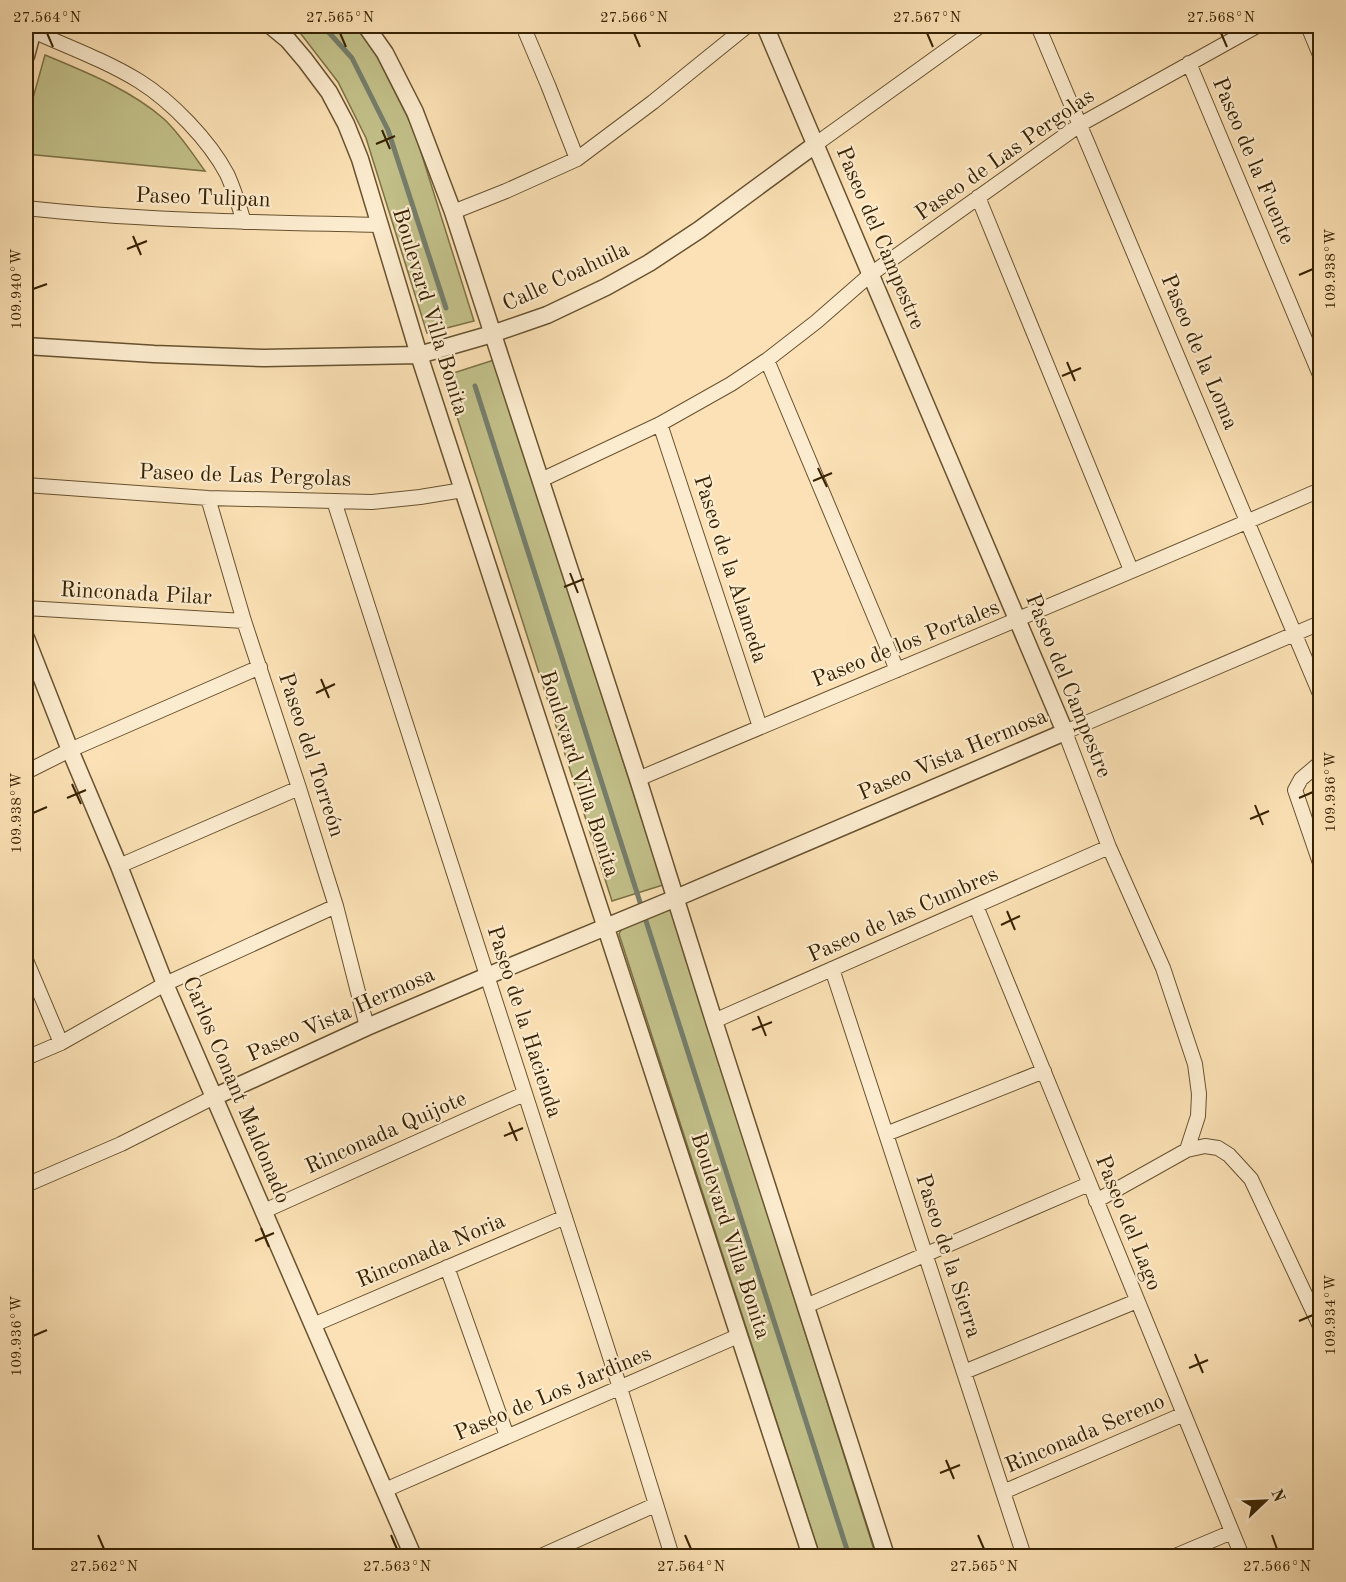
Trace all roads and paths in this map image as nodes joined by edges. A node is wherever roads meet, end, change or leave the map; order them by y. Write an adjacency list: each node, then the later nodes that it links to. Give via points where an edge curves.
1 (271, 26): 21 (street, Boulevard Villa Bonita, via 306,60 329,92 360,159)
2 (366, 26): 19 (street, via 385,53 415,112)
3 (523, 26): 16 (street)
4 (747, 26): 16 (street)
5 (765, 26): 15 (street, Paseo del Campestre)
6 (980, 26): 15 (street, Calle Coahuila)
7 (1038, 26): 14 (street, Paseo de la Loma)
8 (1257, 26): 13 (street, Paseo de Las Pergolas)
9 (1308, 26): 11 (street)
10 (30, 28): 12 (street); 20 (street, via 140,81 170,105 203,139 227,174)
11 (1320, 55)
12 (26, 56)
13 (1189, 63): 14 (street, Paseo de Las Pergolas); 27 (street, Paseo de la Fuente)
14 (1081, 124): 17 (street, Paseo de Las Pergolas); 35 (street, Paseo de la Loma)
15 (816, 144): 22 (street, Paseo del Campestre); 23 (street, Calle Coahuila, via 649,263 547,315)
16 (577, 159): 19 (street)
17 (978, 197): 22 (street, Paseo de Las Pergolas); 36 (street)
18 (26, 208): 20 (street, Paseo Tulipan)
19 (453, 212): 23 (street)
20 (244, 222): 21 (street, Paseo Tulipan)
21 (379, 225): 25 (street, Boulevard Villa Bonita)
22 (871, 274): 26 (street, Paseo de Las Pergolas); 38 (street, Paseo del Campestre)
23 (488, 335): 25 (street, Calle Coahuila); 29 (street)
24 (26, 346): 25 (street, Calle Coahuila, via 264,357)
25 (424, 354): 31 (street, Boulevard Villa Bonita)
26 (767, 360): 28 (street, Paseo de Las Pergolas); 44 (street)
27 (1320, 375)
28 (660, 424): 29 (street, Paseo de Las Pergolas); 46 (street, Paseo de la Alameda)
29 (541, 480): 51 (street)
30 (26, 485): 33 (street, Paseo de Las Pergolas)
31 (463, 490): 34 (street, Paseo de Las Pergolas, via 372,502); 59 (street, Boulevard Villa Bonita)
32 (1320, 490): 35 (street, Paseo de los Portales)
33 (208, 498): 34 (street, Paseo de Las Pergolas); 39 (street, Paseo del Torreón)
34 (334, 501): 62 (street, Paseo de la Hacienda)
35 (1248, 522): 36 (street, Paseo de los Portales); 41 (street, Paseo de la Loma)
36 (1131, 570): 38 (street, Paseo de los Portales)
37 (26, 609): 39 (street, Rinconada Pilar)
38 (1018, 620): 44 (street, Paseo de los Portales); 47 (street, Paseo del Campestre)
39 (244, 621): 43 (street, Paseo del Torreón)
40 (1320, 623): 41 (street, Paseo Vista Hermosa)
41 (1294, 634): 45 (street, Paseo de la Loma); 47 (street, Paseo Vista Hermosa)
42 (26, 638): 48 (street, Carlos Conant Maldonado)
43 (260, 667): 48 (street); 52 (street, Paseo del Torreón)
44 (897, 670): 46 (street, Paseo de los Portales)
45 (1320, 694)
46 (760, 727): 51 (street, Paseo de los Portales)
47 (1065, 732): 53 (street, Paseo del Campestre); 56 (street, Paseo Vista Hermosa)
48 (69, 750): 50 (street); 55 (street, Carlos Conant Maldonado)
49 (1320, 763): 54 (street, via 1301,779 1295,790)
50 (26, 772)
51 (638, 779): 56 (street)
52 (299, 788): 55 (street); 57 (street, Paseo del Torreón)
53 (1109, 847): 58 (street, Paseo de las Cumbres); 72 (street, Paseo del Campestre, via 1163,968 1195,1064 1198,1116)
54 (1320, 863)
55 (119, 866): 63 (street, Carlos Conant Maldonado)
56 (673, 899): 59 (street, Paseo Vista Hermosa); 64 (street)
57 (336, 906): 63 (street); 65 (street, Paseo del Torreón)
58 (976, 906): 61 (street, Paseo de las Cumbres); 68 (street, Paseo del Lago)
59 (609, 925): 62 (street, Paseo Vista Hermosa); 84 (street, Boulevard Villa Bonita)
60 (26, 960): 66 (street)
61 (832, 969): 64 (street, Paseo de las Cumbres); 71 (street, Paseo de la Sierra)
62 (487, 976): 65 (street, Paseo Vista Hermosa); 69 (street, Paseo de la Hacienda)
63 (165, 984): 66 (street); 70 (street, Carlos Conant Maldonado)
64 (714, 1021): 81 (street)
65 (367, 1028): 70 (street, Paseo Vista Hermosa)
66 (60, 1043): 67 (street)
67 (26, 1058)
68 (1044, 1071): 71 (street); 73 (street, Paseo del Lago)
69 (525, 1094): 76 (street, Rinconada Quijote); 77 (street, Paseo de la Hacienda)
70 (213, 1096): 74 (street, Paseo Vista Hermosa, via 121,1144); 76 (street, Carlos Conant Maldonado)
71 (886, 1134): 78 (street, Paseo de la Sierra)
72 (1188, 1150): 75 (street); 83 (street, via 1218,1148 1251,1179)
73 (1089, 1184): 75 (street, Paseo del Lago); 78 (street)
74 (26, 1185)
75 (1096, 1201): 80 (street, Paseo del Lago)
76 (264, 1211): 82 (street, Carlos Conant Maldonado)
77 (565, 1217): 79 (street, Rinconada Noria); 86 (street, Paseo de la Hacienda)
78 (925, 1255): 81 (street); 85 (street, Paseo de la Sierra)
79 (447, 1267): 82 (street, Rinconada Noria); 88 (street)
80 (1137, 1301): 85 (street); 87 (street, Paseo del Lago)
81 (806, 1306): 97 (street)
82 (313, 1325): 89 (street, Carlos Conant Maldonado)
83 (1320, 1326)
84 (738, 1336): 86 (street, Paseo de Los Jardines); 96 (street, Boulevard Villa Bonita)
85 (964, 1372): 90 (street, Paseo de la Sierra)
86 (620, 1388): 88 (street, Paseo de Los Jardines); 91 (street, Paseo de la Hacienda)
87 (1184, 1414): 90 (street, Rinconada Sereno); 92 (street, Paseo del Lago)
88 (507, 1436): 89 (street, Paseo de Los Jardines)
89 (385, 1491): 93 (street, Carlos Conant Maldonado)
90 (1003, 1492): 98 (street, Paseo de la Sierra)
91 (655, 1504): 94 (street); 95 (street, Paseo de la Hacienda)
92 (1232, 1532): 99 (street); 100 (street, Paseo del Lago)
93 (413, 1557)
94 (541, 1557)
95 (672, 1557)
96 (811, 1557)
97 (886, 1557)
98 (1024, 1557)
99 (1175, 1557)
100 (1242, 1557)

